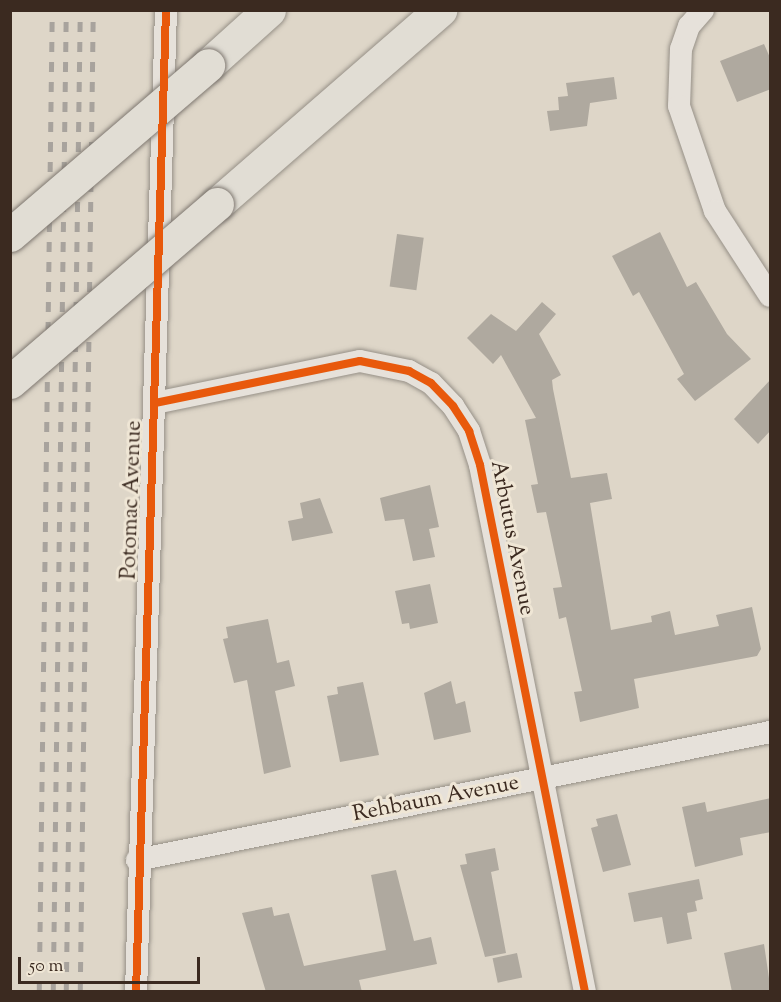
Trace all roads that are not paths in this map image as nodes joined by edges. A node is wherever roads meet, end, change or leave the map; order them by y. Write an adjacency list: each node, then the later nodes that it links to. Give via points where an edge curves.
1 (166, 10): 8 (street, Potomac Avenue)
2 (269, 10): 5 (highway, bridge)
3 (440, 10): 7 (highway, bridge)
4 (703, 10): 6 (street, via 689,26 681,49 679,106 715,211)
5 (10, 235)
6 (771, 296)
7 (10, 382)
8 (155, 403): 10 (street, Arbutus Avenue, via 360,361 409,371 431,383 469,431 480,465); 11 (street, Potomac Avenue)
9 (771, 732): 10 (street, Rehbaum Avenue)
10 (541, 779): 11 (street, Rehbaum Avenue); 13 (street, Arbutus Avenue)
11 (137, 860): 12 (street, Potomac Avenue)
12 (136, 992)
13 (585, 992)

